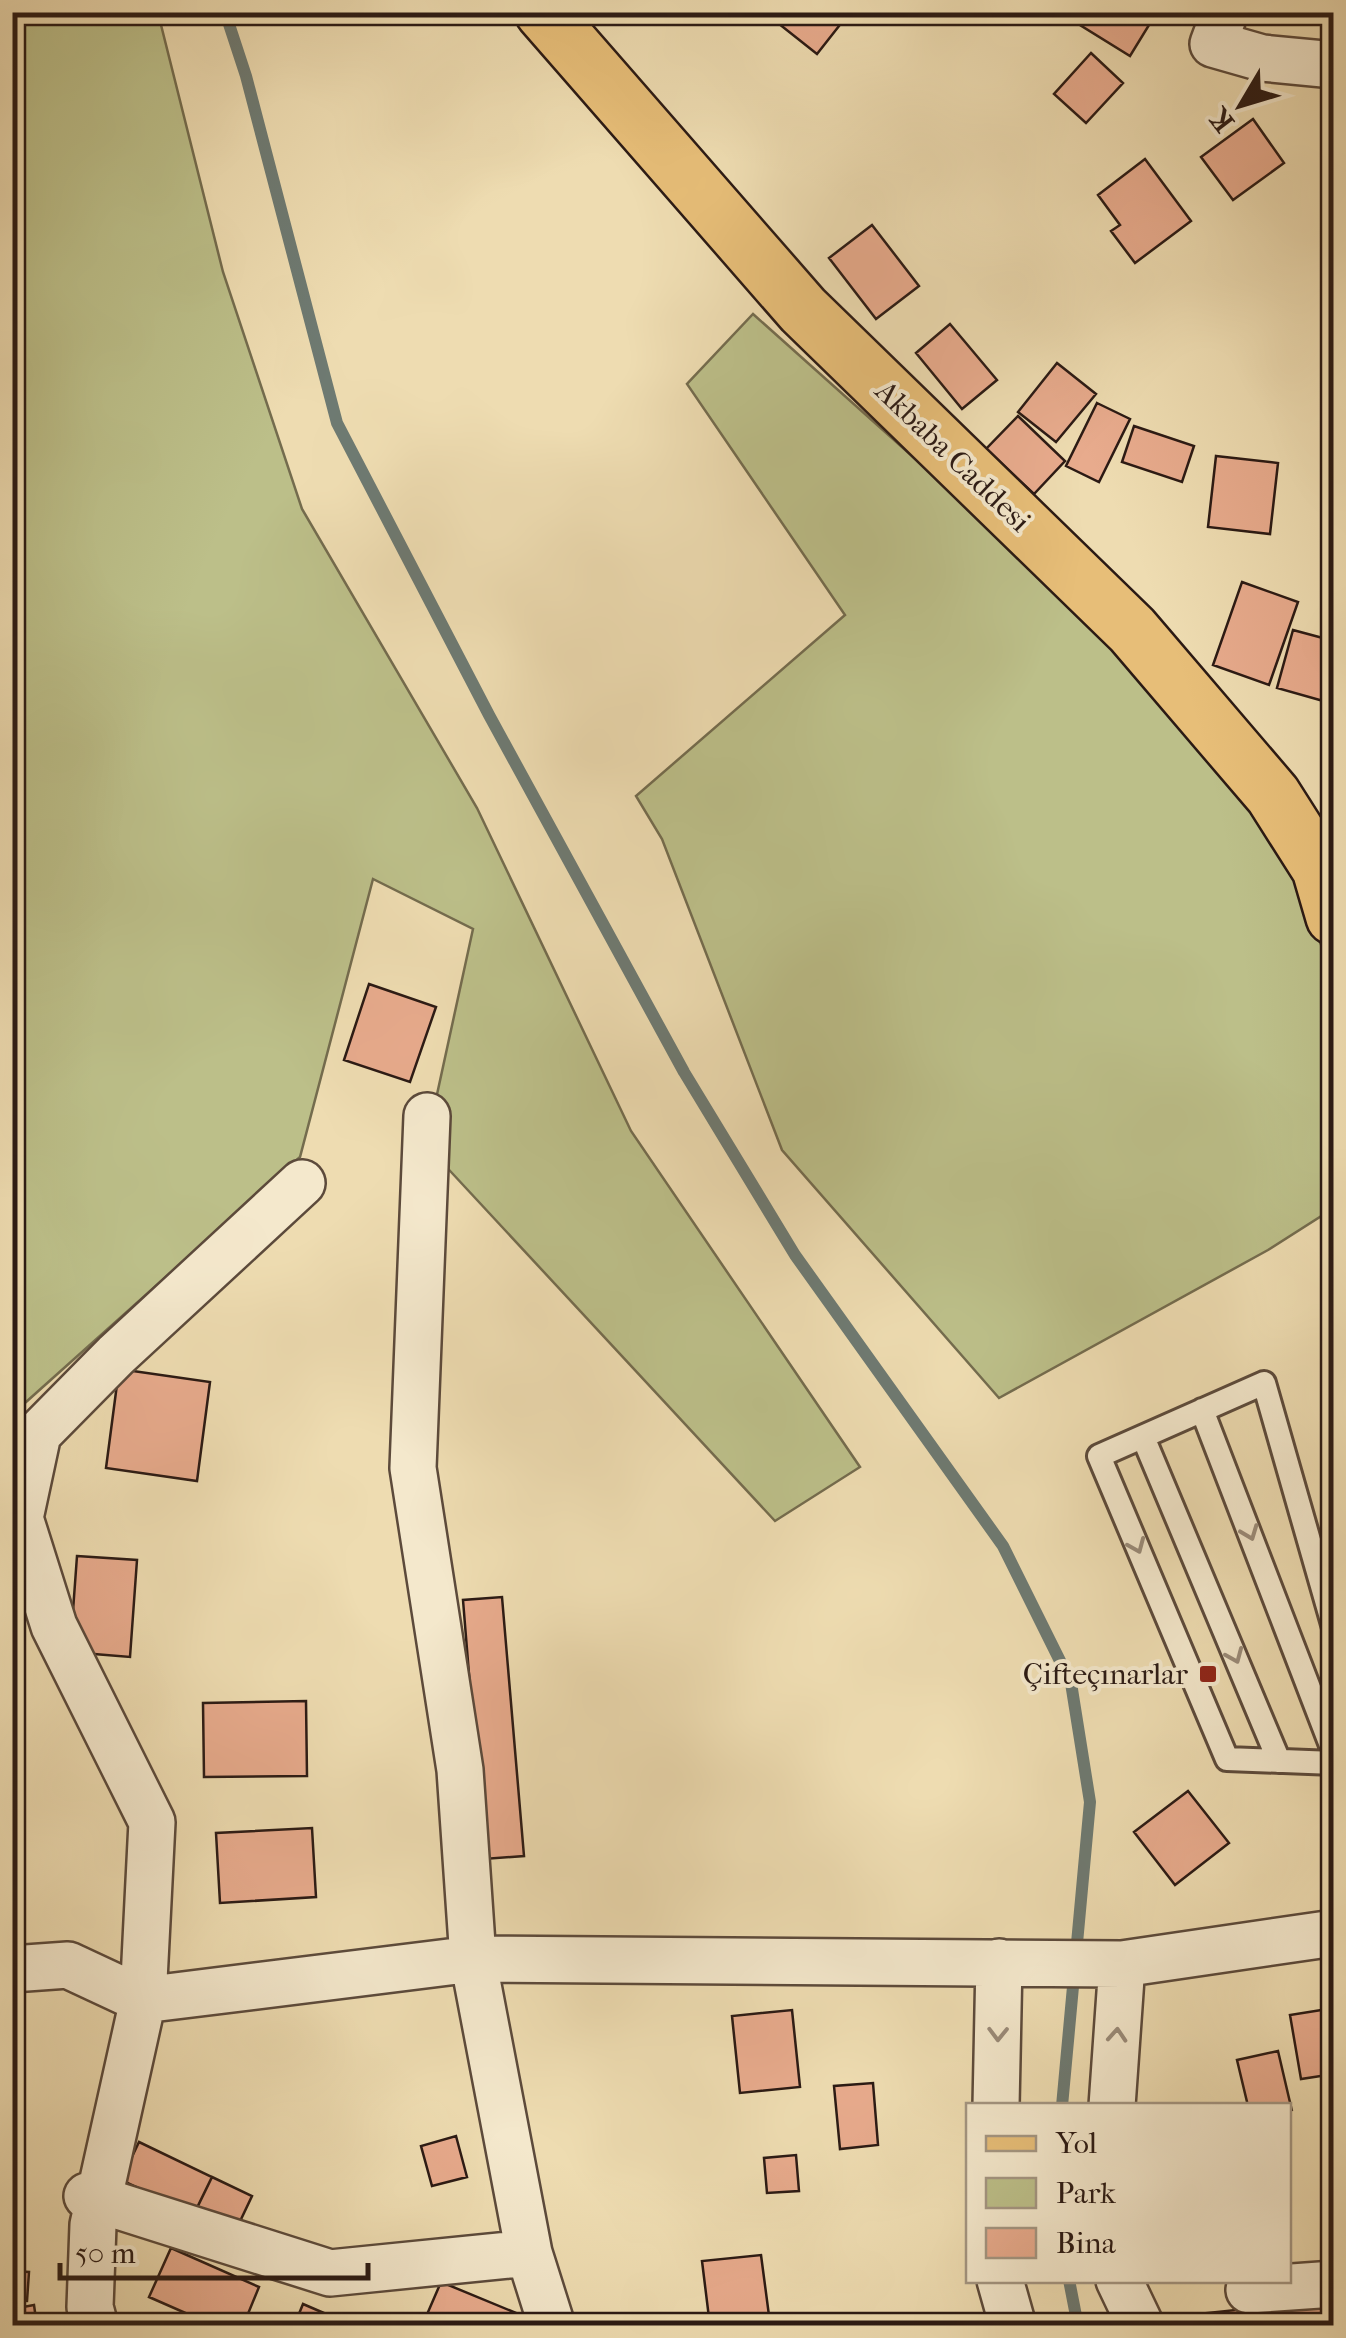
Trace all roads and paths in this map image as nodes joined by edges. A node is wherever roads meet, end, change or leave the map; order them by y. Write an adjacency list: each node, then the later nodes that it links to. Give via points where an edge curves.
1 (543, 12): 4 (main road, Akbaba Caddesi, via 802,310 1132,630 1273,794 1320,869)
2 (1226, 12): 3 (street, via 1213,44 1262,58)
3 (1334, 66)
4 (1334, 916)
5 (426, 1116): 14 (street, via 413,1468 460,1770)
6 (302, 1183): 18 (street, via 38,1434 20,1518 54,1626 152,1822)
7 (1202, 1410): 8 (lane); 9 (lane, via 1264,1383); 10 (lane, one-way to 10)
8 (1143, 1436): 11 (lane, one-way to 11); 11 (lane, one-way to 11, via 1099,1456 1227,1758)
9 (1334, 1628)
10 (1334, 1753)
11 (1280, 1761): 12 (lane)
12 (1334, 1763)
13 (1334, 1933): 16 (street)
14 (474, 1959): 15 (street); 18 (street); 22 (street)
15 (1003, 1962): 16 (street); 19 (street, one-way to 19)
16 (1109, 1964): 20 (street, one-way to 16)
17 (12, 1969): 18 (street, via 68,1966)
18 (144, 2000): 21 (street)
19 (996, 2103)
20 (1112, 2103)
21 (92, 2198): 22 (street, via 330,2273); 27 (street, via 90,2306)
22 (529, 2253): 28 (street)
23 (1001, 2283): 29 (street)
24 (1120, 2283): 30 (street)
25 (1334, 2284): 26 (street)
26 (1249, 2290)
27 (96, 2326)
28 (552, 2326)
29 (1013, 2326)
30 (1141, 2326)

